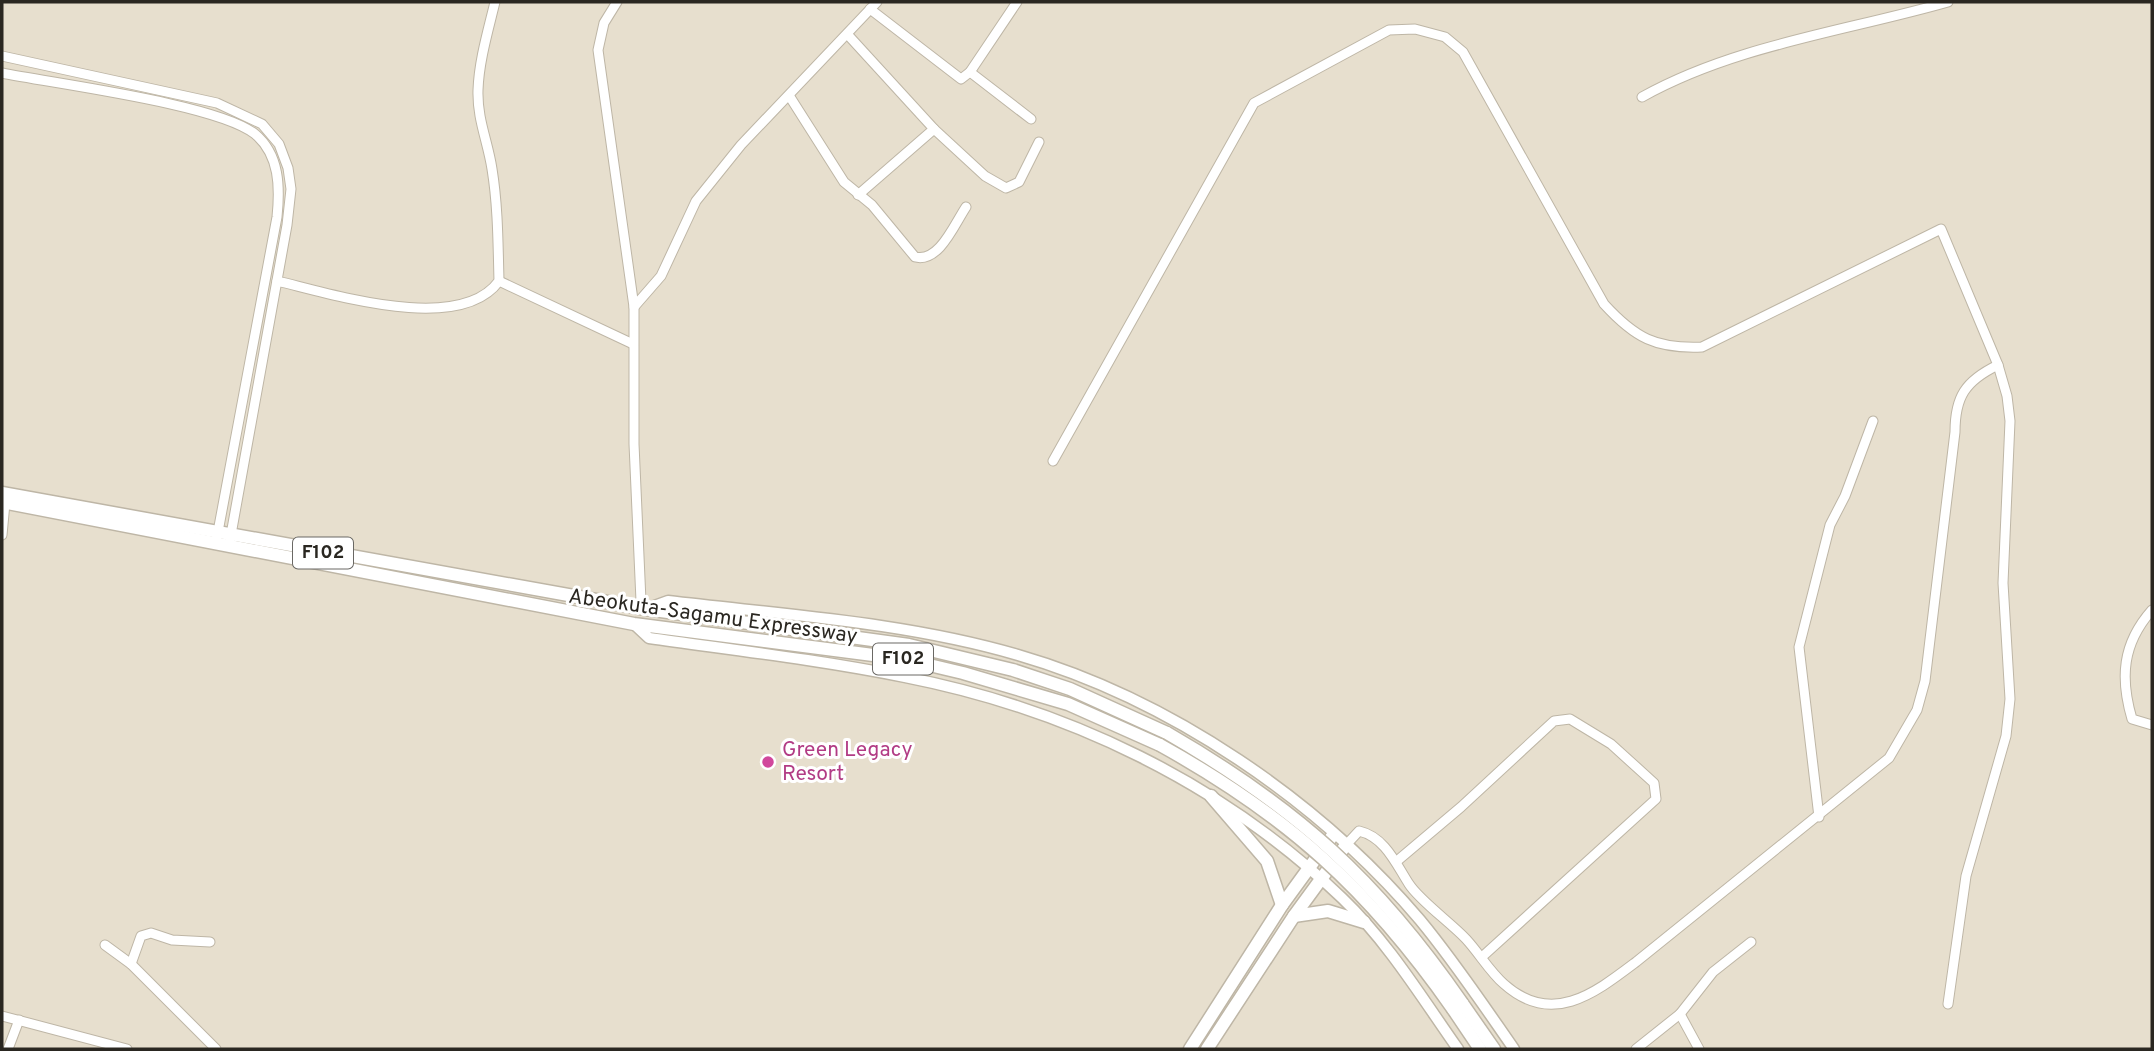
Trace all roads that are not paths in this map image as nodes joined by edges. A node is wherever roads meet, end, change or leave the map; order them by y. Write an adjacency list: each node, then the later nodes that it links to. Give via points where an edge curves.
1 (495, 2): 18 (street, via 482,54 478,98 492,167)
2 (617, 2): 19 (street, via 604,23 598,50)
3 (1017, 2): 8 (street)
4 (1948, 2): 11 (street, via 1681,75)
5 (873, 5): 6 (street); 8 (street, via 958,79)
6 (848, 35): 10 (street); 13 (street)
7 (2, 56): 17 (street, via 217,103 262,124 279,144 288,168 290,189)
8 (970, 72): 12 (street)
9 (2, 73): 26 (street, via 231,121 255,135 273,157 280,188)
10 (790, 97): 15 (street, via 844,182); 19 (street, via 741,145 696,201 661,276)
11 (1642, 97)
12 (1031, 119)
13 (934, 130): 14 (street, via 985,176 1006,188 1019,182); 15 (street)
14 (1039, 142)
15 (858, 195): 16 (street, via 872,205 915,257 924,259 933,256)
16 (966, 207)
17 (277, 281): 18 (street, via 355,299 430,309 470,304); 26 (street)
18 (499, 281): 20 (street)
19 (634, 307): 20 (street)
20 (633, 344): 27 (street, via 640,601)
21 (1998, 365): 23 (street, via 1941,229 1702,347 1674,348 1646,340 1625,327 1604,304 1463,52 1445,37 1415,29 1389,30 1254,103); 33 (street, via 1974,380 1955,405 1925,681 1917,710 1889,758); 47 (street, via 2010,421 2003,583 2010,699 2006,736 1966,876)
22 (1873, 421): 33 (street, via 1830,525 1799,647)
23 (1053, 461)
24 (3, 499): 25 (street); 26 (highway, Abeokuta-Sagamu Expressway / F102)
25 (2, 535)
26 (223, 539): 27 (highway, Abeokuta-Sagamu Expressway / F102); 29 (highway, Abeokuta-Sagamu Expressway / F102)
27 (646, 609): 31 (highway, Abeokuta-Sagamu Expressway / F102, via 909,645 969,658 1070,689); 34 (main road, via 668,601 854,622 1018,655 1089,680 1175,719 1237,758)
28 (2152, 610): 30 (street, via 2123,666 2132,719)
29 (634, 624): 31 (highway, Abeokuta-Sagamu Expressway / F102, via 904,659 1068,704); 32 (main road, via 649,638 906,677 1010,704 1097,735)
30 (2152, 725)
31 (1163, 739): 48 (highway, Abeokuta-Sagamu Expressway / F102, bridge, via 1300,837 1382,915)
32 (1211, 796): 37 (main road); 39 (highway, via 1267,861)
33 (1819, 817): 45 (street, via 1636,962 1577,1002 1542,1003 1523,998 1503,984)
34 (1333, 835): 35 (main road); 37 (highway)
35 (1346, 845): 36 (street, via 1359,831 1370,833); 38 (highway); 61 (main road, via 1421,921)
36 (1397, 861): 45 (street, via 1410,886); 45 (street, via 1554,721 1570,719 1611,744 1654,783 1656,799)
37 (1307, 869): 38 (main road); 39 (highway)
38 (1320, 879): 40 (highway); 41 (main road)
39 (1282, 905): 56 (highway)
40 (1294, 916): 41 (highway, via 1328,911); 57 (highway)
41 (1364, 922): 58 (main road)
42 (211, 942): 46 (street, via 172,940 151,933 141,936)
43 (1751, 942): 49 (street, via 1713,972)
44 (105, 945): 46 (street)
45 (1483, 956)
46 (131, 964): 55 (street)
47 (1948, 1004)
48 (1458, 1006): 59 (highway, Abeokuta-Sagamu Expressway / F102); 60 (highway, Abeokuta-Sagamu Expressway / F102)
49 (1680, 1014): 62 (street); 63 (street)
50 (2, 1016): 51 (street)
51 (19, 1020): 52 (street); 53 (street)
52 (95, 1045): 54 (street)
53 (8, 1049)
54 (127, 1049)
55 (216, 1049)
56 (1190, 1049)
57 (1207, 1049)
58 (1458, 1049)
59 (1480, 1049)
60 (1494, 1049)
61 (1514, 1049)
62 (1636, 1049)
63 (1699, 1049)

